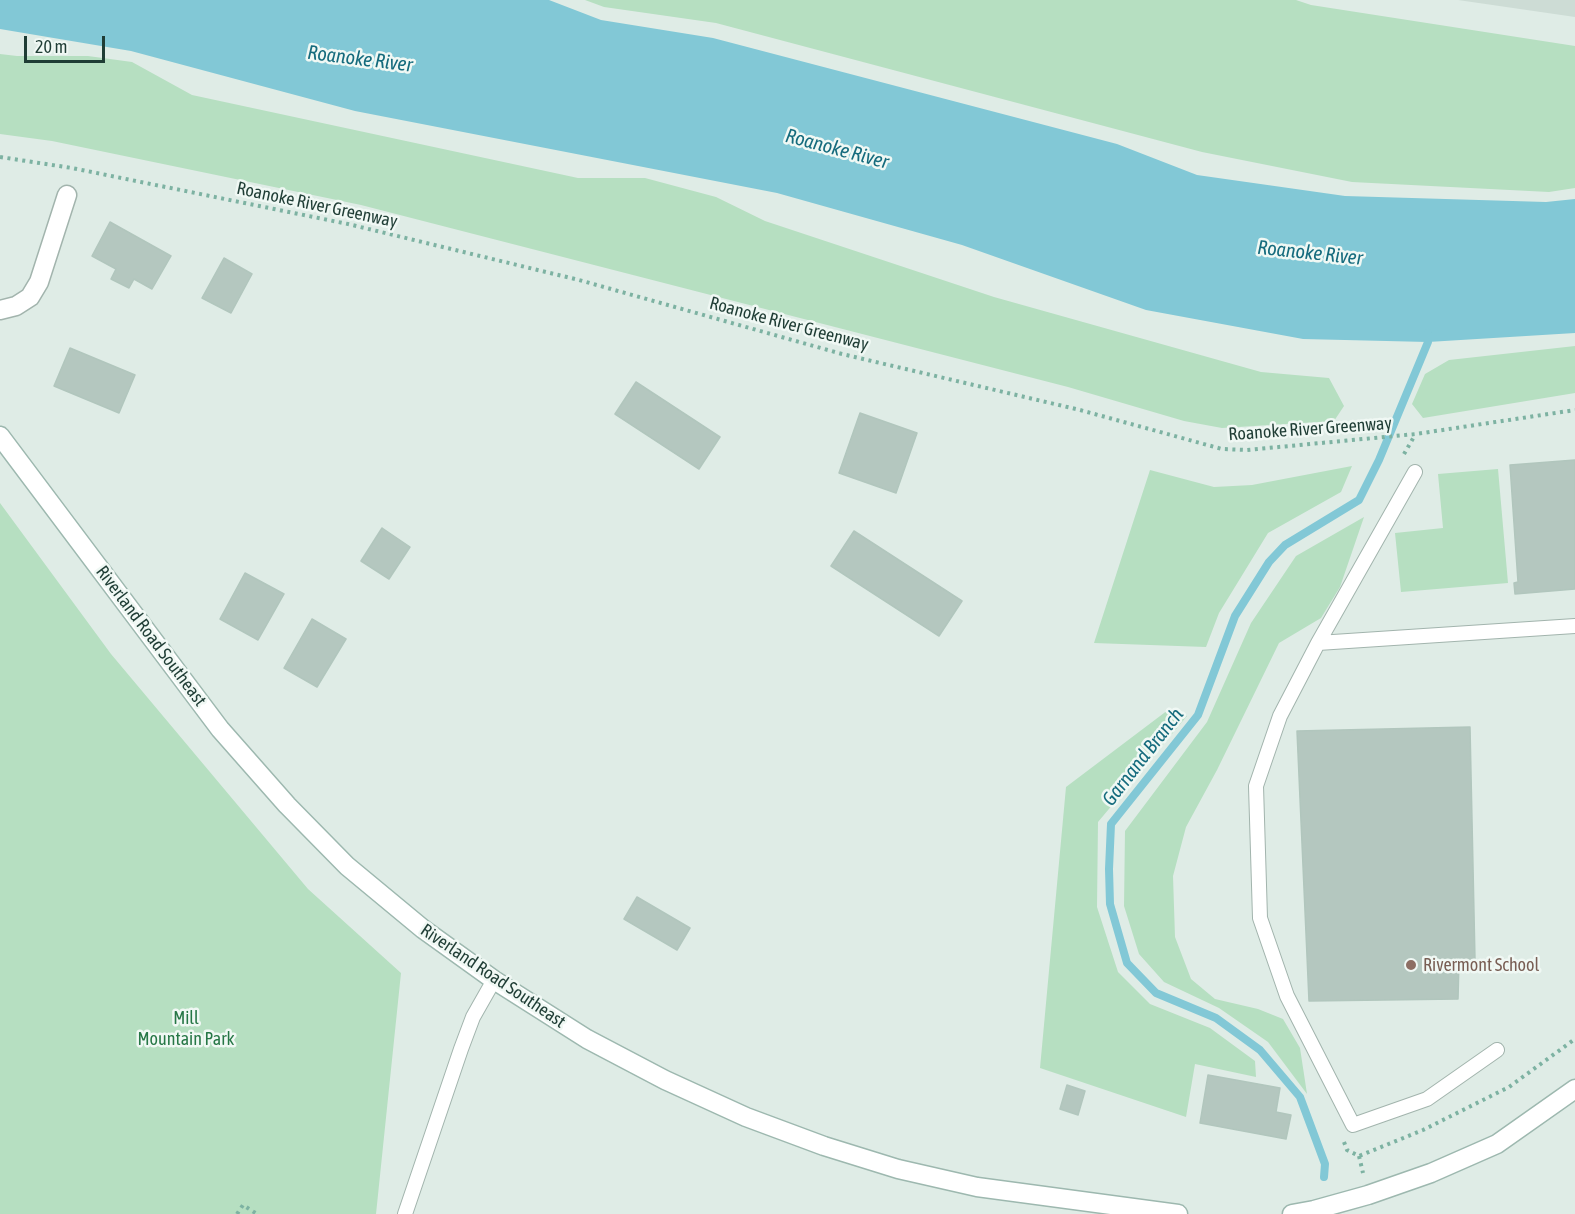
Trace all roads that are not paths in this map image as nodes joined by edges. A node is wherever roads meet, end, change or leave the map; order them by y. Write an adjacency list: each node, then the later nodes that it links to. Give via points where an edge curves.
1 (67, 195): 2 (main road, via 39,282 30,297)
2 (0, 310)
3 (0, 436): 7 (main road, Riverland Road Southeast, via 220,729 286,806 364,880)
4 (1415, 472): 6 (lane)
5 (1575, 626): 6 (lane)
6 (1318, 643): 8 (lane, via 1280,716 1256,786 1260,918 1287,996 1353,1125 1427,1099)
7 (494, 980): 10 (lane, via 473,1017); 11 (main road, Riverland Road Southeast, via 587,1039 665,1080 746,1117 824,1146 898,1169 977,1187)
8 (1497, 1050)
9 (1575, 1089): 12 (main road, via 1497,1144 1368,1195)
10 (405, 1214)
11 (1178, 1214)
12 (1292, 1214)

